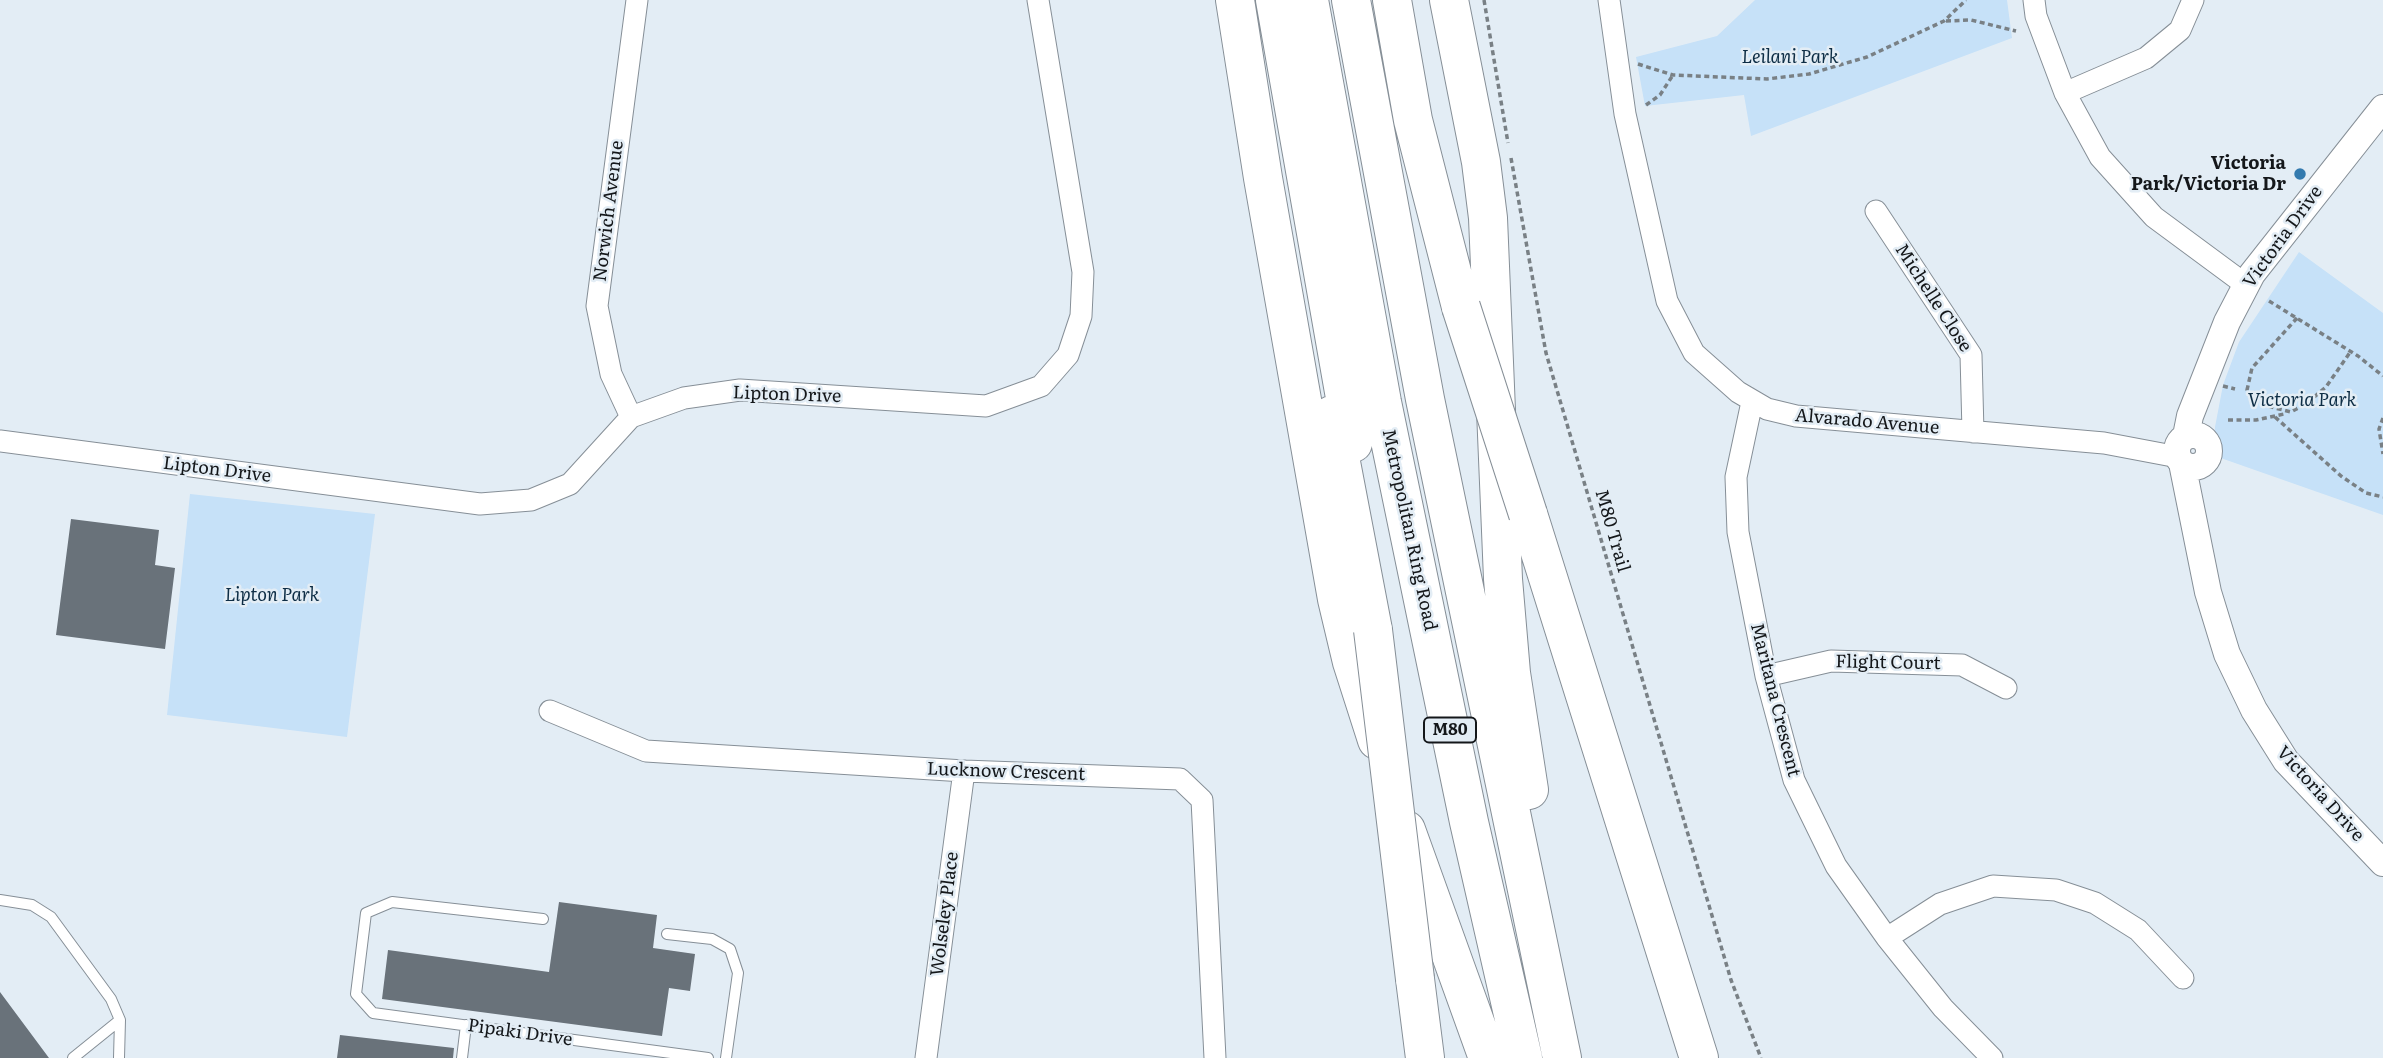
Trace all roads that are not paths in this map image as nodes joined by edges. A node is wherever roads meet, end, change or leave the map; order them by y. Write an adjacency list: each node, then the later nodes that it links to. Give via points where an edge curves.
1 (637, 0): 18 (street, Norwich Avenue, via 597,306 611,374)
2 (1038, 0): 18 (street, Lipton Drive, via 1083,272 1081,316 1068,355 1041,386 986,406 740,390 684,398)
3 (1235, 0): 43 (highway, via 1349,649 1418,866)
4 (1256, 0): 22 (highway)
5 (1275, 0): 22 (highway, via 1354,445)
6 (1309, 0): 44 (highway, Metropolitan Ring Road / M80, via 1382,402)
7 (1351, 0): 45 (highway, M80, via 1431,426)
8 (1392, 0): 47 (highway, bridge, via 1416,132 1461,307)
9 (1449, 0): 46 (highway, via 1488,218 1500,529 1511,673)
10 (1609, 0): 17 (street, Alvarado Avenue, via 1625,114 1667,301 1694,353)
11 (2034, 0): 13 (street)
12 (2193, 0): 13 (street, via 2180,30 2146,58)
13 (2065, 93): 16 (street, via 2100,157 2154,216 2222,270)
14 (2383, 108): 16 (street, Victoria Drive)
15 (1876, 211): 19 (street, Michelle Close, via 1971,355)
16 (2249, 279): 21 (street, Victoria Drive, via 2227,322 2206,381)
17 (1760, 406): 19 (street, Alvarado Avenue, via 1796,416); 23 (street, Maritana Crescent, via 1736,477 1738,532)
18 (631, 417): 20 (street, Lipton Drive, via 570,484 531,499 480,504)
19 (1973, 432): 21 (street, Alvarado Avenue)
20 (0, 442)
21 (2189, 450): 27 (street, Victoria Drive, via 2208,592 2223,641 2254,710 2286,761)
22 (1373, 629): 42 (highway, bridge)
23 (1766, 676): 24 (street, Flight Court, via 1831,661 1962,665); 31 (street, Maritana Crescent, via 1794,780 1836,866)
24 (2006, 688)
25 (550, 711): 26 (street, Lucknow Crescent, via 646,751)
26 (964, 771): 40 (street, Wolseley Place); 41 (street, Lucknow Crescent, via 1180,779 1202,800)
27 (2383, 863)
28 (0, 900): 33 (lane, via 32,905 51,917 111,999)
29 (543, 919): 34 (lane, Pipaki Drive, via 392,902 366,913 356,994 373,1013)
30 (667, 934): 39 (lane, via 712,939 730,948 738,973)
31 (1887, 939): 32 (street, via 1940,904 1993,886 2056,890 2095,903 2138,930); 48 (street, Maritana Crescent, via 1943,1008)
32 (2183, 978)
33 (120, 1020): 35 (lane); 36 (lane)
34 (466, 1025): 37 (lane); 38 (lane, Pipaki Drive)
35 (73, 1058)
36 (119, 1058)
37 (463, 1058)
38 (708, 1058)
39 (726, 1058)
40 (926, 1058)
41 (1215, 1058)
42 (1425, 1058)
43 (1488, 1058)
44 (1523, 1058)
45 (1562, 1058)
46 (1570, 1058)
47 (1699, 1058)
48 (1992, 1058)

